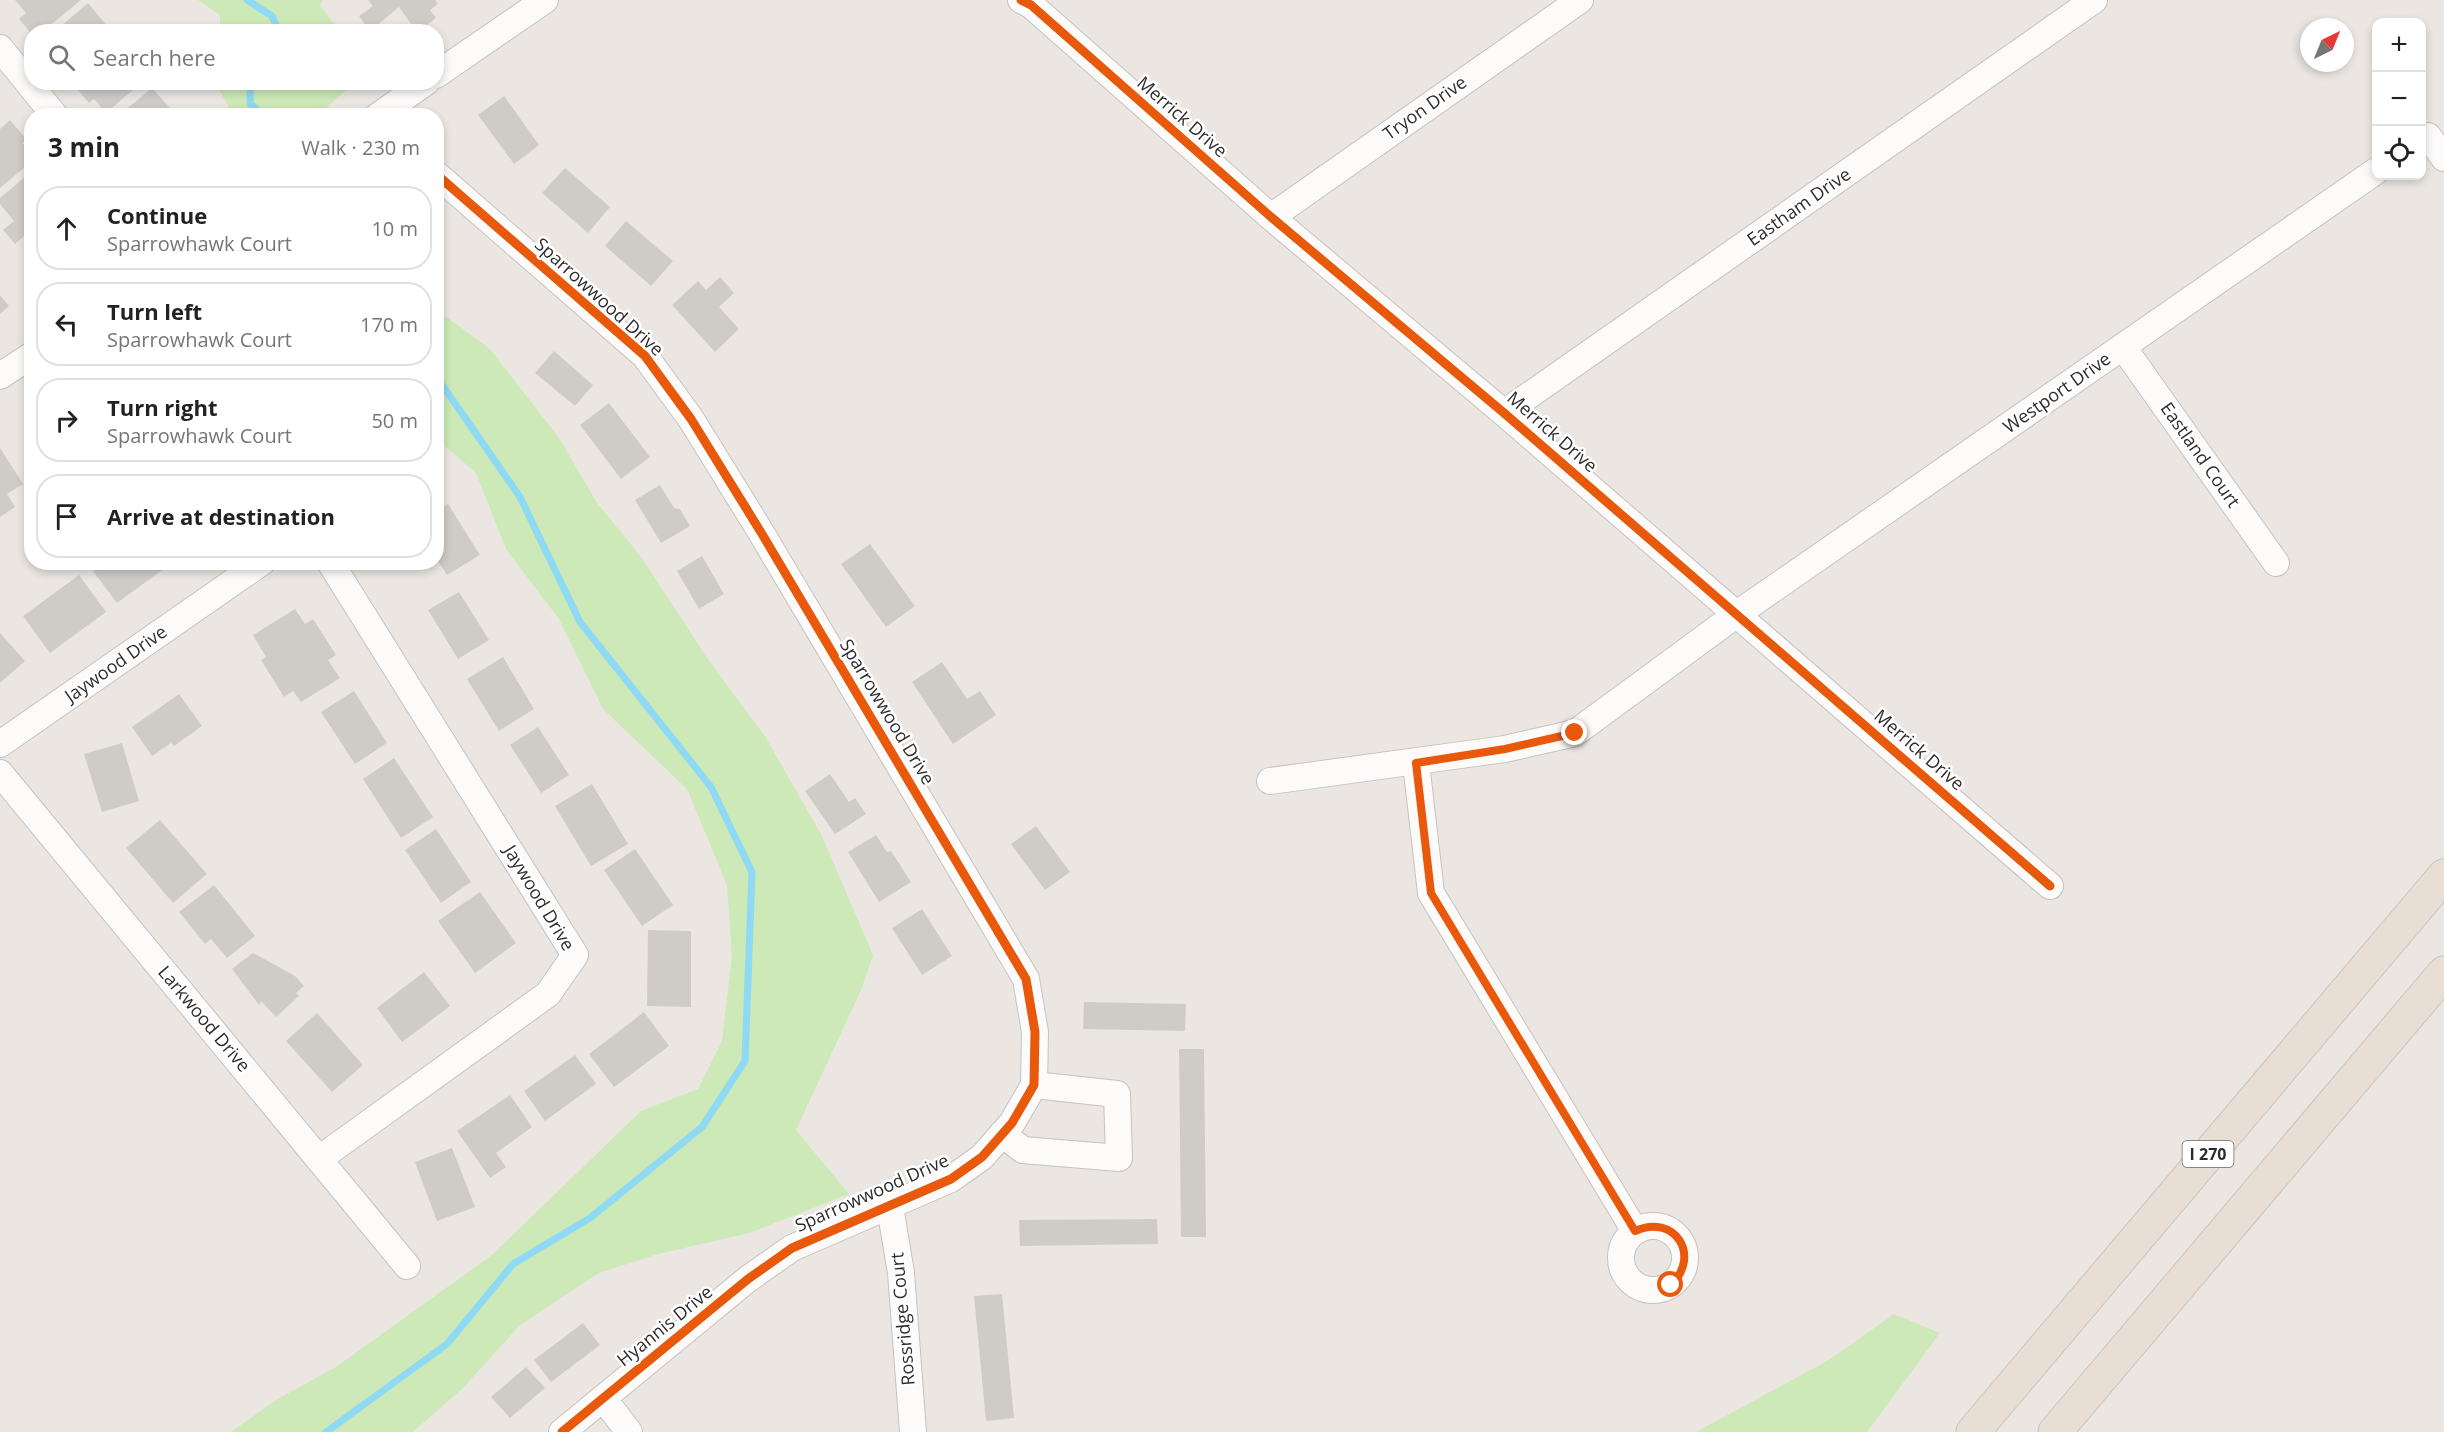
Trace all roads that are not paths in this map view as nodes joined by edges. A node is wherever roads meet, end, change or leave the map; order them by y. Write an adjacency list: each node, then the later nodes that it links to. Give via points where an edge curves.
1 (545, 0): 6 (street)
2 (1580, 0): 16 (street, Tryon Drive)
3 (2094, 0): 20 (street, Eastham Drive)
4 (1030, 1): 16 (street, Merrick Drive)
5 (0, 48): 7 (street)
6 (444, 69)
7 (24, 78)
8 (34, 90): 10 (street)
9 (415, 90): 11 (street)
10 (49, 108)
11 (389, 108)
12 (2431, 133): 13 (street)
13 (2444, 158)
14 (2372, 174): 17 (street, Westport Drive)
15 (444, 181): 32 (street, Sparrowwood Drive, via 645,356 691,419 1026,979 1035,1032)
16 (1271, 217): 20 (street, Merrick Drive)
17 (2123, 346): 21 (street, Eastland Court); 24 (street, Westport Drive)
18 (24, 360): 19 (street)
19 (0, 376)
20 (1504, 414): 24 (street, Merrick Drive)
21 (2276, 564)
22 (250, 570): 25 (street, Jaywood Drive)
23 (335, 570): 34 (street, Jaywood Drive, via 575,955 548,994)
24 (1737, 614): 26 (street, Westport Drive, via 1575,733); 30 (street, Merrick Drive)
25 (0, 744)
26 (1416, 763): 28 (street); 36 (street, via 1431,893)
27 (0, 773): 34 (street, Larkwood Drive)
28 (1270, 781)
29 (2444, 876): 43 (highway, I 270)
30 (2050, 886)
31 (2444, 973): 44 (highway)
32 (1034, 1085): 33 (street, Sparrowwood Drive); 33 (street, via 1117,1094 1119,1158 1023,1150)
33 (1002, 1134): 35 (street, Sparrowwood Drive, via 982,1157 951,1179)
34 (319, 1159): 38 (street, Larkwood Drive)
35 (890, 1207): 37 (street, Sparrowwood Drive); 42 (street, Rossridge Court, via 902,1273)
36 (1635, 1231)
37 (792, 1248): 39 (street, Hyannis Drive, via 748,1279)
38 (407, 1266)
39 (603, 1398): 40 (street, Hyannis Drive); 41 (street)
40 (562, 1432)
41 (629, 1432)
42 (913, 1432)
43 (1973, 1432)
44 (2055, 1432)

